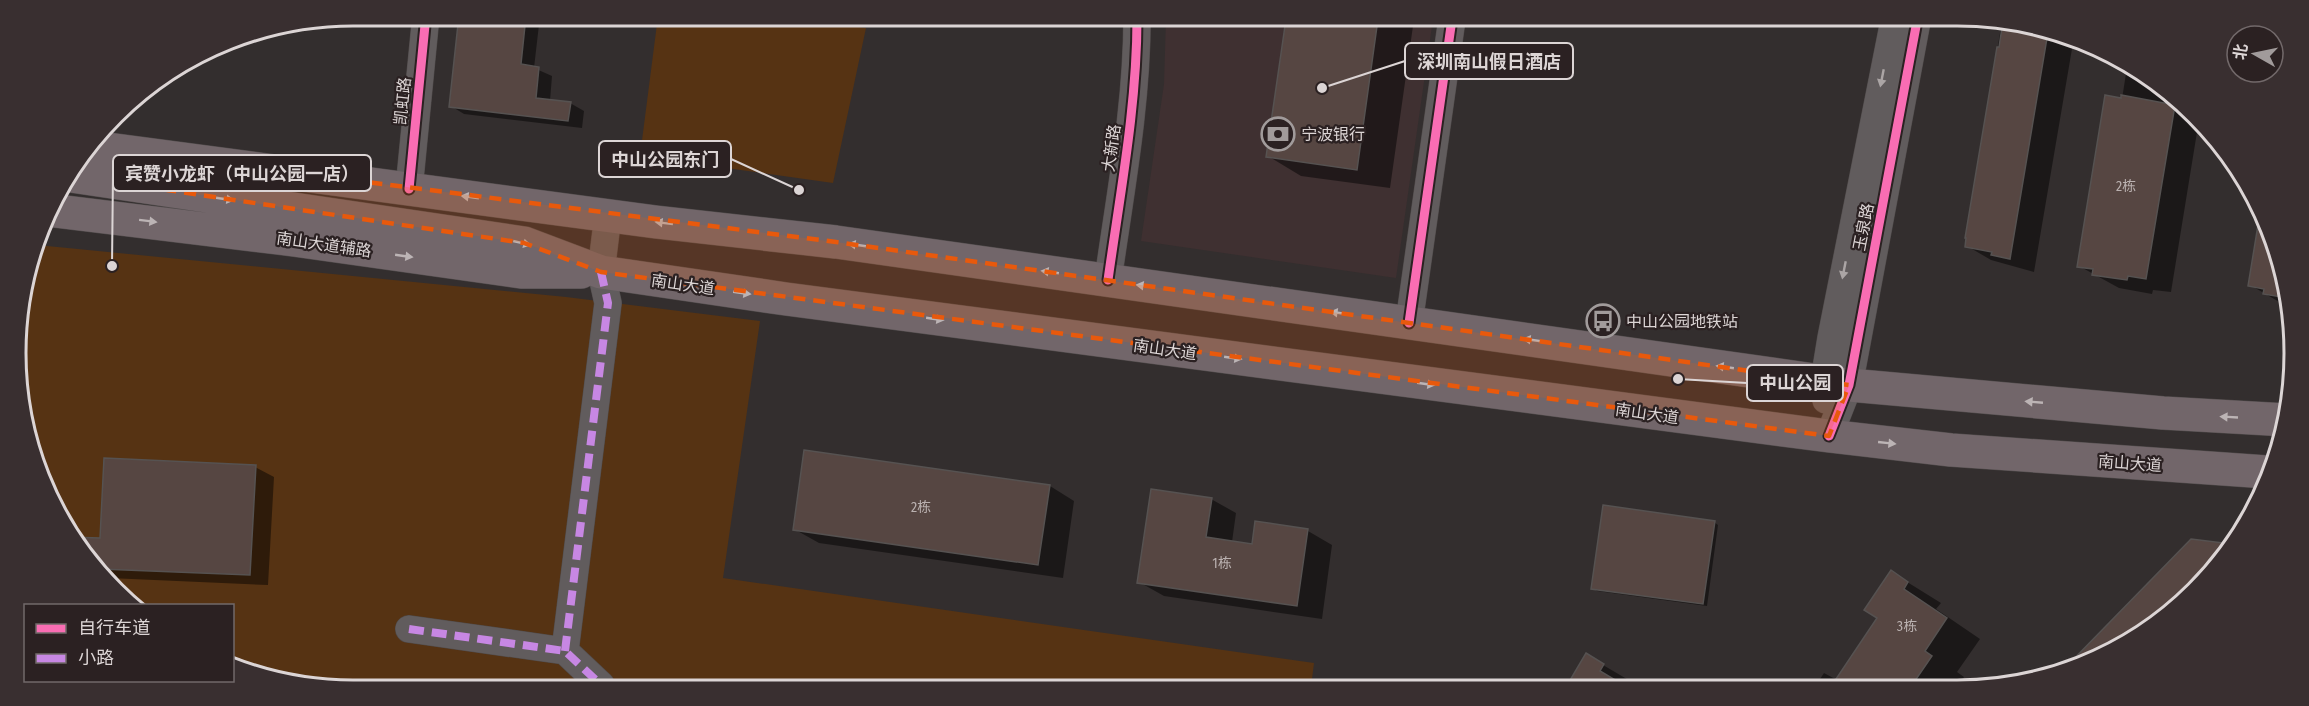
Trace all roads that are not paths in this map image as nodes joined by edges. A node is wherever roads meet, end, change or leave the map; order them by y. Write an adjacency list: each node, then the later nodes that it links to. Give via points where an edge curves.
1 (425, 26): 10 (street, 凯虹路)
2 (1137, 26): 15 (street, 大新路, via 1130,121)
3 (1451, 26): 16 (street)
4 (1893, 26): 17 (street, 玉泉路, one-way to 17, via 1833,326)
5 (1916, 26): 17 (street, 玉泉路)
6 (108, 136): 8 (main road)
7 (98, 148): 8 (main road)
8 (172, 157): 10 (main road); 11 (main road)
9 (77, 177): 11 (main road, 南山大道)
10 (409, 189): 13 (main road, one-way to 10)
11 (167, 190): 14 (main road, 南山大道, one-way to 14, via 524,243)
12 (58, 211): 14 (main road, 南山大道辅路, one-way to 14, via 521,272)
13 (608, 215): 14 (street); 15 (main road, one-way to 13)
14 (601, 272): 19 (main road, 南山大道, one-way to 19); 22 (street, via 608,303)
15 (1108, 280): 16 (main road, one-way to 15)
16 (1409, 323): 17 (main road, one-way to 16)
17 (1837, 383): 18 (main road, one-way to 17); 19 (street, 玉泉路)
18 (2276, 419)
19 (1829, 436): 20 (main road, 南山大道, one-way to 20, via 1951,450)
20 (2261, 472)
21 (409, 629): 22 (street)
22 (565, 651): 23 (street)
23 (596, 680)

